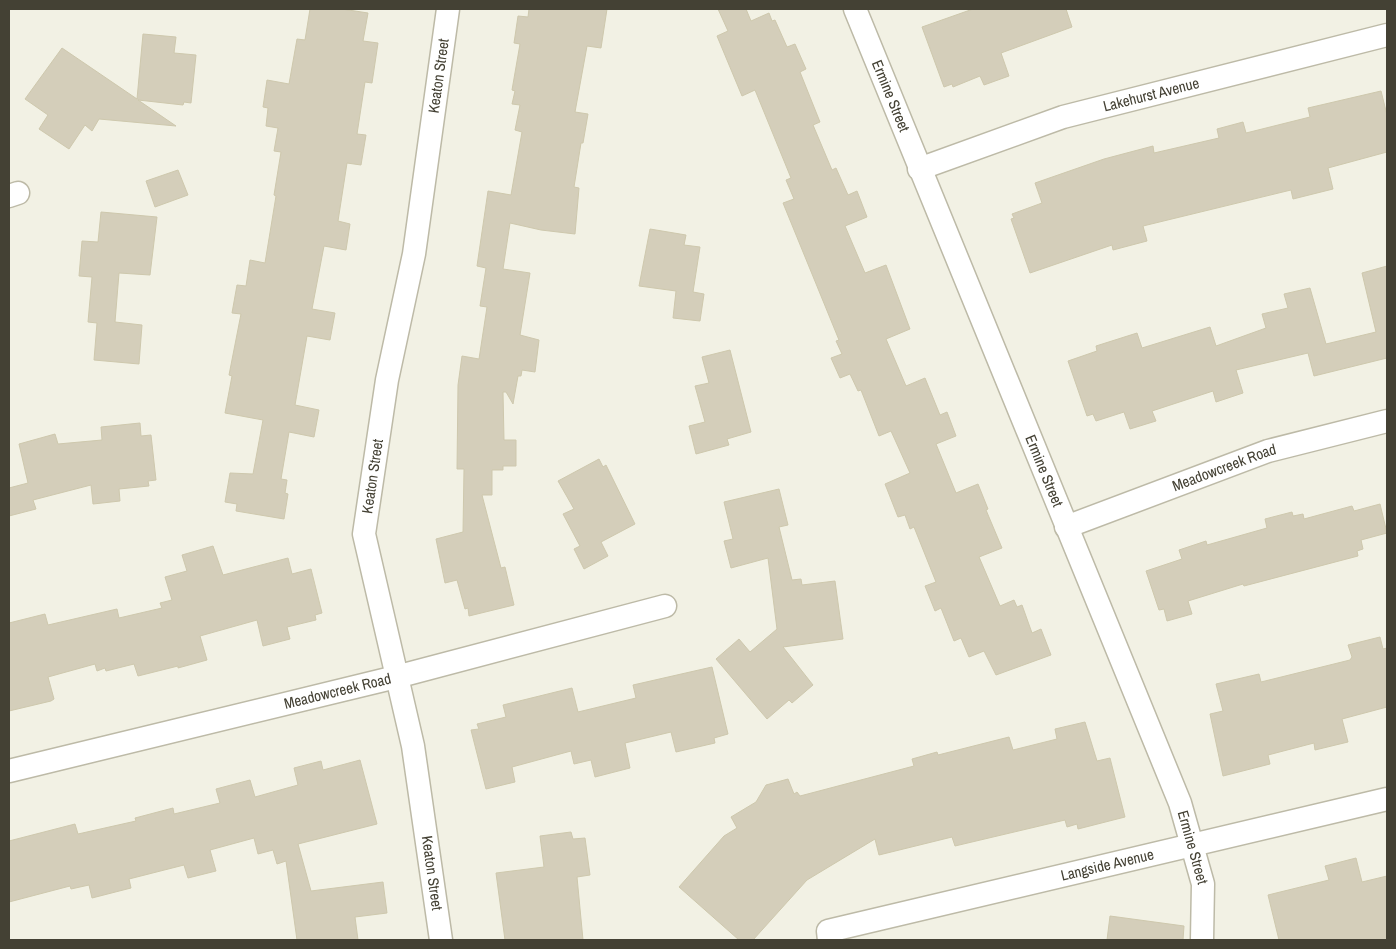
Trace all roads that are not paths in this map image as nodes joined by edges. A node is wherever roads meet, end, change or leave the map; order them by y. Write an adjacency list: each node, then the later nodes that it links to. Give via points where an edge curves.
1 (448, 9): 8 (street, Keaton Street, via 414,254 387,380 364,534)
2 (855, 9): 4 (street, Ermine Street)
3 (1387, 35): 4 (street, Lakehurst Avenue, via 1063,116)
4 (919, 169): 6 (street, Ermine Street)
5 (1387, 421): 6 (street, Meadowcreek Road, via 1268,451)
6 (1066, 527): 11 (street, Ermine Street, via 1180,803)
7 (665, 606): 8 (street, Meadowcreek Road)
8 (396, 677): 9 (street, Meadowcreek Road); 13 (street, Keaton Street, via 417,768)
9 (9, 771)
10 (1387, 799): 11 (street, Langside Avenue)
11 (1194, 846): 12 (street, Langside Avenue); 14 (street, Ermine Street, via 1204,884)
12 (829, 936)
13 (441, 940)
14 (1202, 940)

